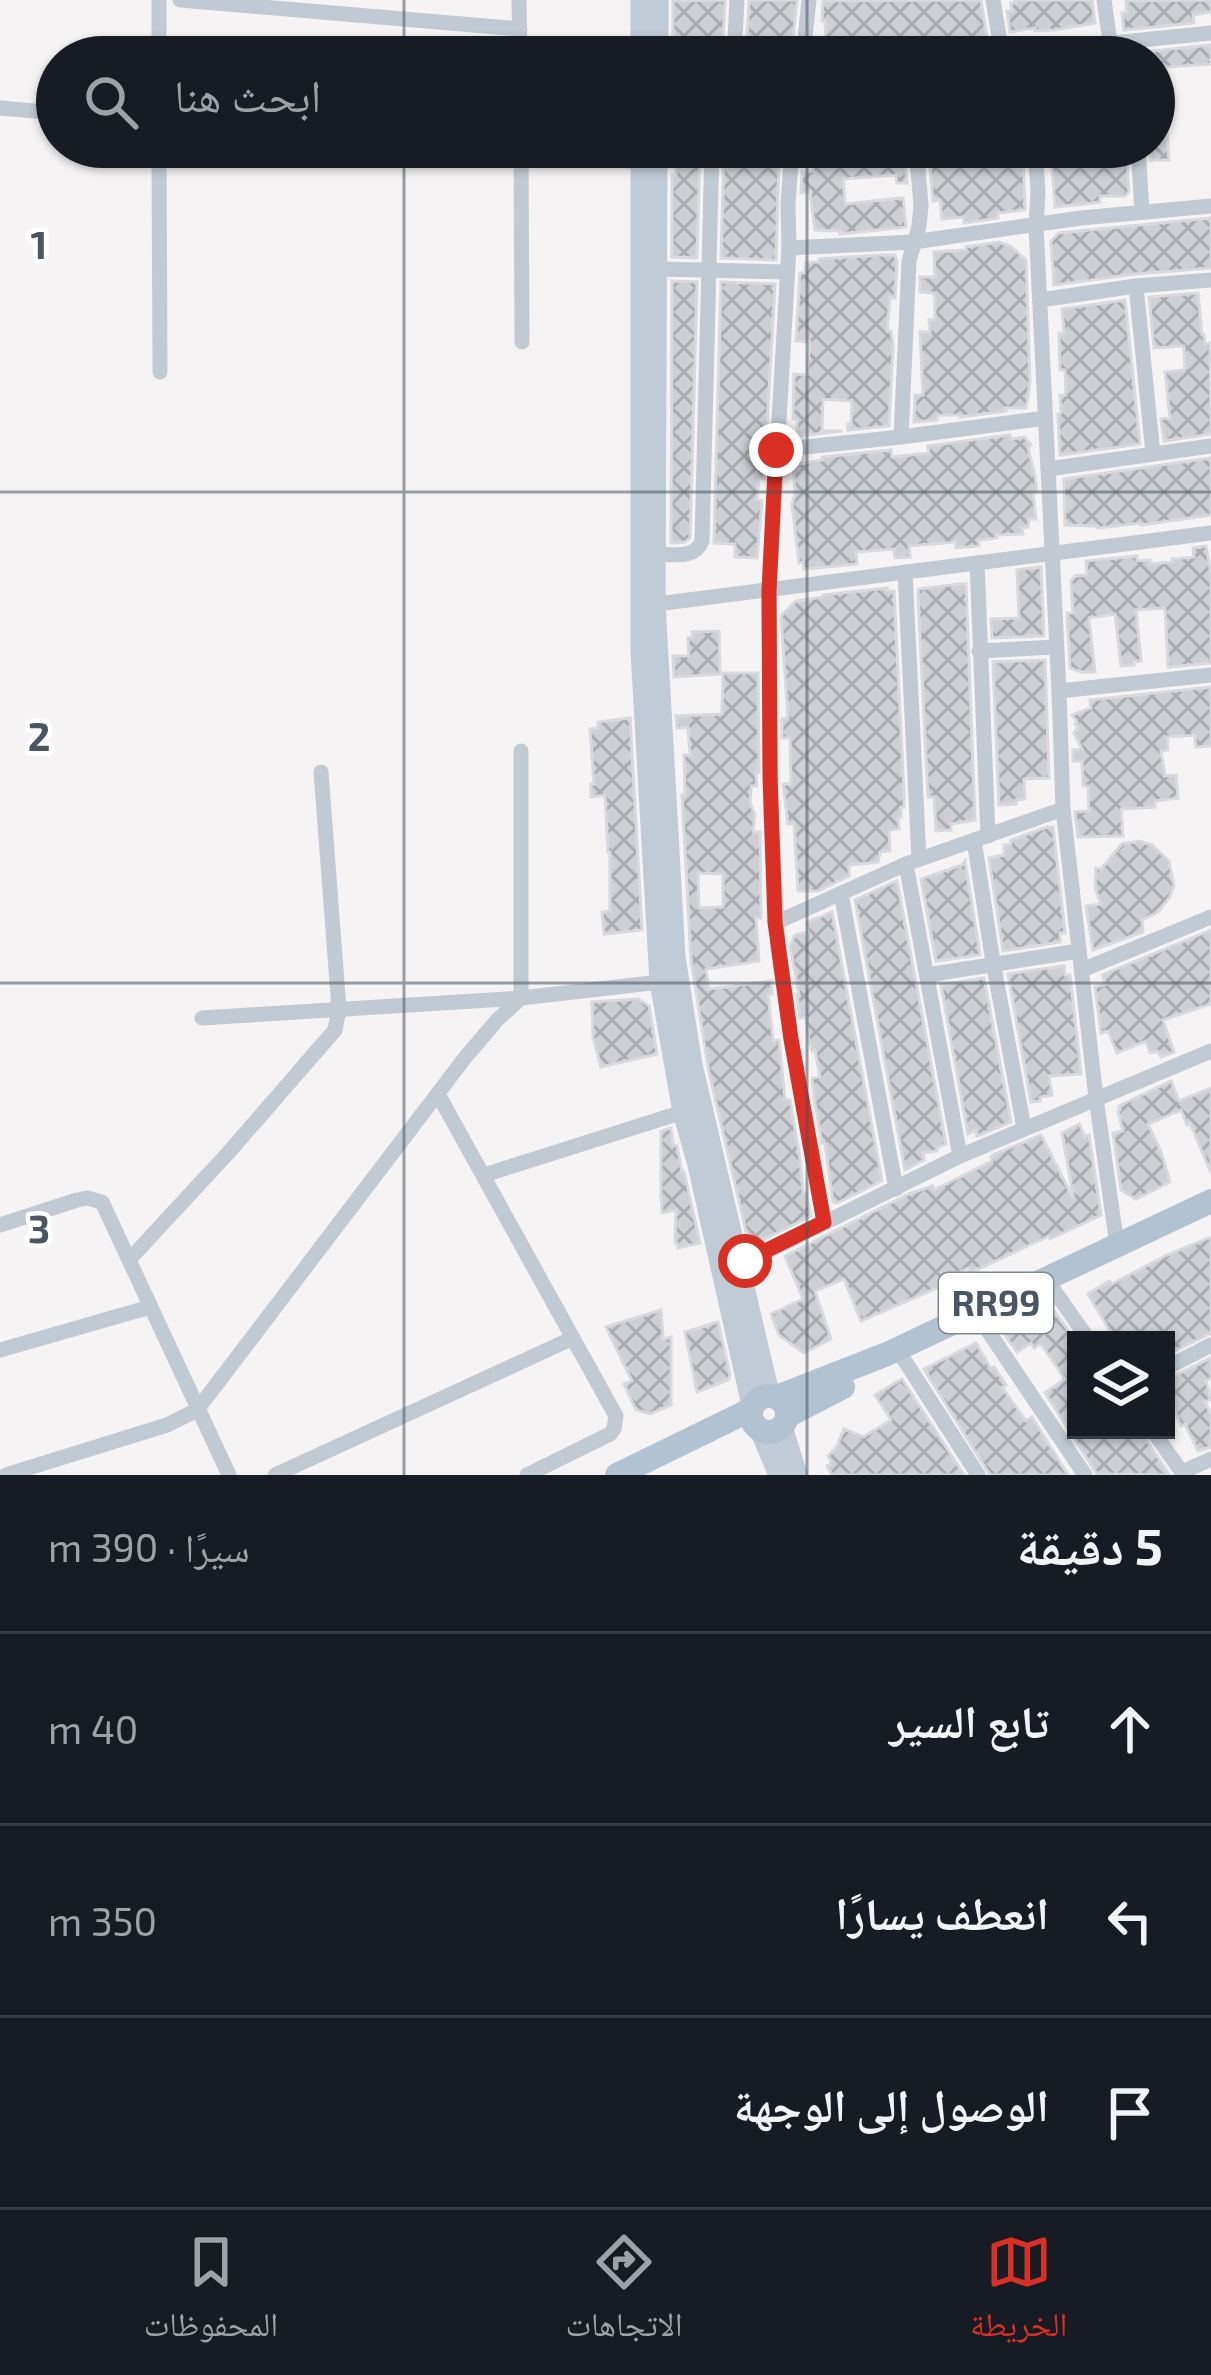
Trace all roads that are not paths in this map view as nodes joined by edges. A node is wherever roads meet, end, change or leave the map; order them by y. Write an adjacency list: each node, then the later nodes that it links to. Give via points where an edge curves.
1 (159, 0): 12 (street)
2 (180, 0): 10 (street)
3 (519, 0): 10 (street)
4 (641, 0): 14 (street)
5 (658, 0): 15 (street)
6 (737, 0): 16 (street)
7 (809, 0): 17 (street)
8 (993, 0): 18 (street)
9 (1104, 0): 19 (street)
10 (520, 29): 13 (street)
11 (1211, 33): 20 (street)
12 (159, 36)
13 (520, 36)
14 (641, 36)
15 (658, 36)
16 (735, 36)
17 (805, 36)
18 (998, 36)
19 (1109, 36)
20 (1175, 40)
21 (0, 108): 22 (street)
22 (36, 111)
23 (159, 168): 44 (street)
24 (521, 168): 43 (street)
25 (647, 168): 57 (street)
26 (649, 168): 37 (street)
27 (712, 168): 38 (street)
28 (791, 168): 36 (street)
29 (918, 168): 35 (street)
30 (1036, 168): 34 (street)
31 (1139, 168): 33 (street)
32 (1211, 206): 33 (street)
33 (1142, 212): 34 (street)
34 (1036, 226): 35 (street); 42 (street)
35 (914, 242): 36 (street); 46 (street)
36 (790, 248): 39 (street)
37 (658, 269): 38 (street); 53 (street)
38 (711, 271): 39 (street); 53 (street, via 702,541 691,554)
39 (787, 272): 48 (street)
40 (1211, 280): 41 (street)
41 (1136, 286): 42 (street); 49 (street)
42 (1040, 300): 45 (street)
43 (522, 342)
44 (160, 372)
45 (1045, 418): 46 (street); 50 (street)
46 (902, 437): 48 (street)
47 (1211, 446): 49 (street)
48 (776, 450): 56 (street)
49 (1153, 454): 50 (street)
50 (1048, 469): 52 (street)
51 (1211, 532): 52 (street)
52 (1053, 553): 54 (street); 58 (street)
53 (656, 554): 57 (street)
54 (977, 562): 55 (street); 59 (street)
55 (905, 572): 56 (street); 66 (street)
56 (769, 591): 57 (street); 69 (street)
57 (648, 605): 74 (street, via 646,761); 92 (street, via 675,957)
58 (1056, 647): 59 (street); 61 (street)
59 (979, 651): 65 (street)
60 (1211, 675): 61 (street)
61 (1060, 691): 64 (street)
62 (521, 751): 75 (street)
63 (321, 772): 76 (street)
64 (1063, 809): 65 (street); 70 (street)
65 (981, 838): 66 (street); 71 (street)
66 (913, 861): 67 (street); 73 (street)
67 (841, 893): 69 (street); 85 (street)
68 (1211, 917): 72 (street)
69 (775, 922): 88 (street)
70 (1079, 951): 71 (street); 72 (street)
71 (993, 962): 73 (street); 82 (street)
72 (1082, 970): 80 (street)
73 (927, 975): 83 (street)
74 (660, 982): 75 (street); 81 (street)
75 (521, 998): 76 (street); 79 (street)
76 (339, 1010): 77 (street); 91 (street, via 335,1030 310,1061)
77 (202, 1018)
78 (1211, 1051): 80 (street)
79 (439, 1096): 84 (street); 102 (street)
80 (1096, 1098): 82 (street); 90 (street)
81 (682, 1112): 84 (street); 92 (street)
82 (1024, 1128): 83 (street)
83 (960, 1156): 85 (street)
84 (484, 1175): 97 (street)
85 (896, 1189): 88 (street)
86 (1211, 1201): 90 (main road, RR99)
87 (1211, 1216): 93 (main road, RR99)
88 (824, 1222): 92 (street)
89 (0, 1226): 91 (street, via 96,1199)
90 (1117, 1245): 93 (main road, RR99)
91 (130, 1260): 94 (street)
92 (729, 1266): 103 (street)
93 (1050, 1284): 95 (main road, RR99); 96 (street); 100 (main road, RR99)
94 (150, 1307): 99 (street); 102 (street)
95 (982, 1322): 100 (main road, RR99); 116 (street)
96 (1083, 1331)
97 (573, 1338): 109 (street); 110 (street, via 613,1408 614,1429)
98 (1211, 1345): 101 (street)
99 (0, 1350)
100 (897, 1355): 103 (main road, RR99); 115 (street)
101 (1175, 1363)
102 (197, 1410): 107 (street); 108 (street)
103 (767, 1414): 111 (main road, RR99); 112 (main road, RR99); 113 (street); 114 (street)
104 (1158, 1439): 106 (street)
105 (1211, 1459): 106 (street)
106 (1183, 1474)
107 (6, 1475)
108 (229, 1475)
109 (275, 1475)
110 (527, 1475)
111 (617, 1475)
112 (652, 1475)
113 (778, 1475)
114 (797, 1475)
115 (977, 1475)
116 (1085, 1475)

